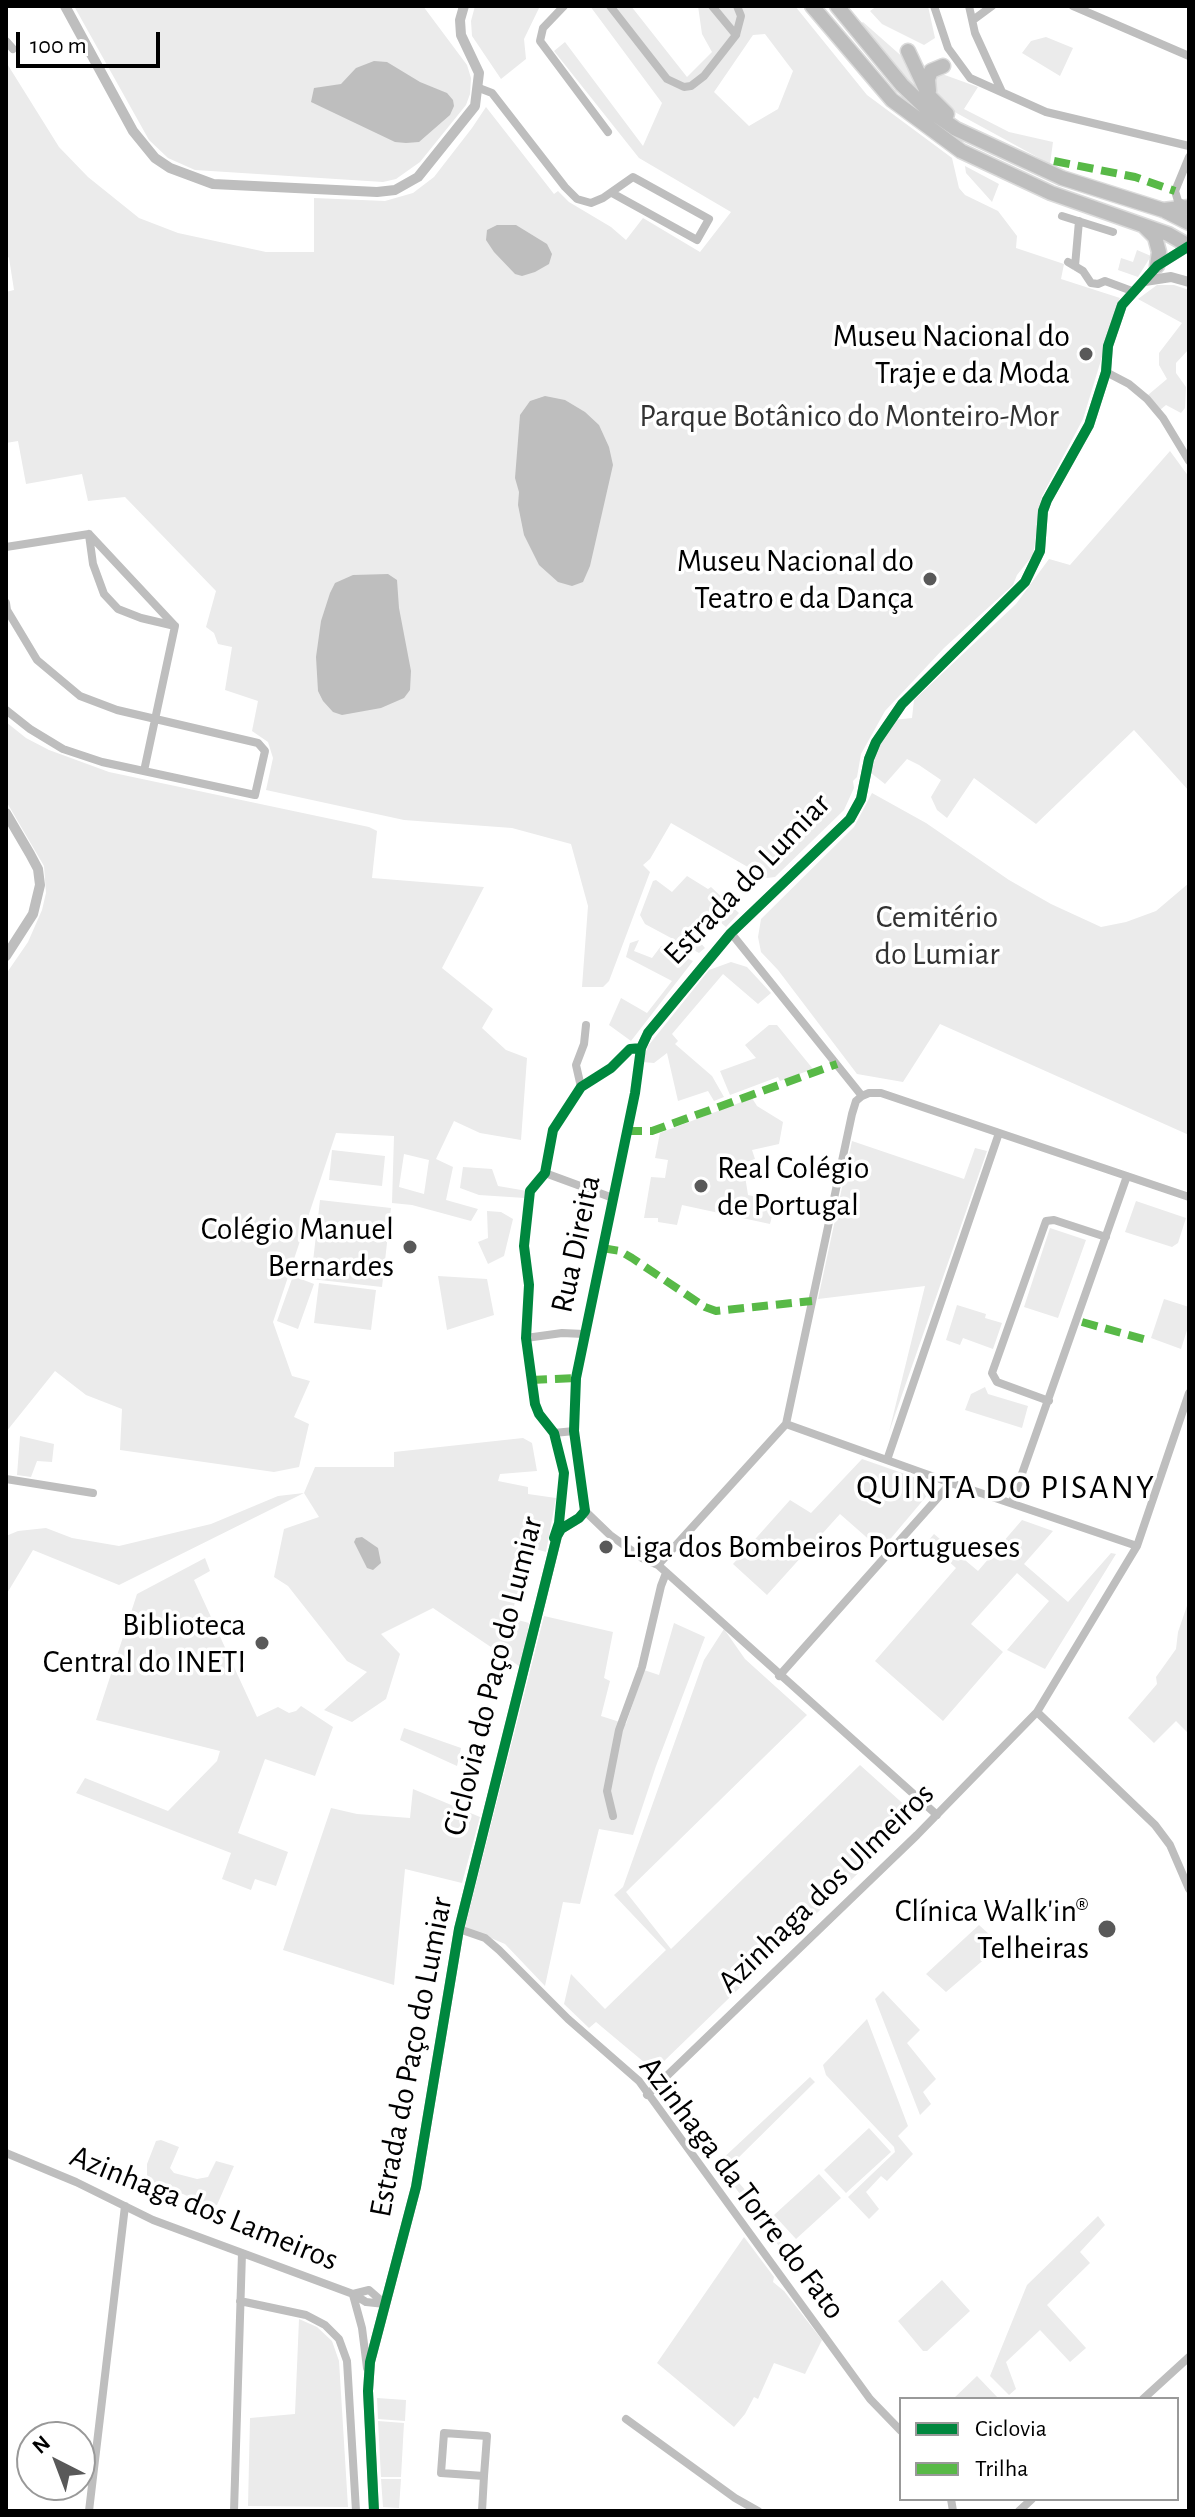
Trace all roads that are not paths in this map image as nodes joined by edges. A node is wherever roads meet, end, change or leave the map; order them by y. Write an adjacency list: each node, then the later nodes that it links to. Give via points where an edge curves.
1 (65, 6): 20 (street, via 142,144 170,168 213,184 395,190 424,171 471,113)
2 (464, 6): 20 (street, via 459,28 477,66)
3 (564, 6): 23 (street, via 543,28 540,41)
4 (610, 6): 14 (street, via 663,75 678,86 691,86 704,76)
5 (712, 6): 14 (street)
6 (737, 6): 14 (street, via 741,16)
7 (812, 6): 32 (highway, via 892,100 961,151 1051,193)
8 (837, 6): 24 (highway, via 926,108)
9 (934, 6): 21 (street, via 948,48 970,78)
10 (969, 6): 13 (street)
11 (992, 6): 13 (street)
12 (1073, 6): 18 (street)
13 (973, 20): 21 (street)
14 (736, 35)
15 (6, 41): 16 (street)
16 (13, 49)
17 (908, 51): 22 (highway)
18 (1189, 56)
19 (943, 66): 22 (highway, via 931,71)
20 (479, 88): 27 (street, via 492,93 572,196 591,203)
21 (1002, 93): 25 (street, via 1046,112)
22 (929, 96): 24 (highway)
23 (608, 132)
24 (989, 145): 29 (highway, via 1062,178)
25 (1189, 146)
26 (1189, 157): 28 (street, via 1175,191)
27 (612, 193): 27 (street, via 697,240 709,219 633,177)
28 (1187, 207): 29 (highway)
29 (1163, 210): 33 (highway)
30 (1062, 216): 31 (street)
31 (1079, 221): 34 (street); 39 (street, via 1071,264 1088,282 1105,281)
32 (1140, 223): 35 (highway); 36 (highway, via 1155,237)
33 (1189, 223)
34 (1113, 232)
35 (1189, 246): 36 (street)
36 (1157, 266): 37 (street)
37 (1145, 281): 38 (street, via 1171,277); 39 (street)
38 (1189, 282)
39 (1132, 291): 40 (street, Estrada do Lumiar, via 1108,346)
40 (1106, 372): 41 (street, via 1147,399); 51 (street, Estrada do Lumiar, via 1089,425 1043,511 1040,551 1025,582 890,719 869,759 861,799 850,819)
41 (1189, 461)
42 (89, 534): 43 (street); 45 (street); 45 (street, via 104,594 118,609)
43 (6, 547)
44 (6, 603): 47 (street, via 37,660 80,696)
45 (175, 626): 47 (street)
46 (6, 710): 48 (street, via 63,749)
47 (156, 718): 48 (street); 48 (street, via 258,743 265,751 255,795)
48 (144, 771)
49 (6, 813): 50 (street, via 38,869 38,903)
50 (25, 927): 52 (street); 53 (street)
51 (731, 933): 55 (street, Estrada do Lumiar); 57 (street)
52 (6, 941)
53 (6, 956)
54 (586, 1025): 56 (street, via 576,1065)
55 (641, 1048): 56 (street, via 630,1049); 62 (street, Rua Direita)
56 (581, 1087): 59 (street, via 553,1130)
57 (862, 1096): 58 (street, via 881,1093); 68 (street, via 854,1108)
58 (999, 1133): 60 (street); 70 (street)
59 (545, 1173): 62 (street); 65 (street, via 530,1191 524,1246 529,1285)
60 (1127, 1176): 61 (street); 63 (street)
61 (1189, 1197)
62 (613, 1198): 64 (street, Rua Direita)
63 (1106, 1237): 67 (street); 67 (street, via 1054,1220 1044,1224 992,1373 997,1382)
64 (584, 1334): 65 (street); 69 (street, Rua Direita)
65 (526, 1338): 69 (street, via 539,1414 554,1433)
66 (1189, 1393): 76 (street, Azinhaga dos Ulmeiros)
67 (1049, 1401): 74 (street)
68 (786, 1424): 70 (street); 77 (street)
69 (574, 1431): 75 (street, Rua Direita)
70 (887, 1460): 72 (street)
71 (6, 1479): 73 (street)
72 (951, 1483): 74 (street); 79 (street)
73 (93, 1493)
74 (1012, 1502): 76 (street)
75 (585, 1511): 77 (street, via 610,1535); 84 (street, Estrada do Paço do Lumiar, via 557,1536)
76 (1137, 1546): 80 (street, Azinhaga dos Ulmeiros)
77 (658, 1565): 78 (street)
78 (666, 1573): 79 (street); 82 (street, via 616,1744 607,1791)
79 (779, 1676): 81 (street)
80 (1037, 1712): 81 (street, Azinhaga dos Ulmeiros); 83 (street, via 1155,1825)
81 (937, 1815): 85 (street, Azinhaga dos Ulmeiros)
82 (613, 1816)
83 (1189, 1889)
84 (459, 1929): 85 (street, Azinhaga da Torre do Fato, via 485,1938 499,1950 639,2081); 91 (street, Estrada do Paço do Lumiar, via 416,2187)
85 (647, 2095): 96 (street, Azinhaga da Torre do Fato, via 870,2399)
86 (6, 2153): 87 (street, Azinhaga dos Lameiros)
87 (125, 2206): 88 (street, Azinhaga dos Lameiros); 98 (street)
88 (242, 2253): 89 (street, Azinhaga dos Lameiros); 90 (street)
89 (353, 2294): 91 (street, Azinhaga dos Lameiros, via 369,2290); 93 (street)
90 (240, 2301): 99 (street); 100 (street, via 306,2315 339,2339 347,2361)
91 (385, 2304): 93 (street, Estrada do Paço do Lumiar)
92 (1189, 2357): 94 (street)
93 (368, 2378): 101 (street, Estrada do Paço do Lumiar)
94 (1145, 2397)
95 (626, 2419): 103 (street)
96 (899, 2429)
97 (484, 2476): 97 (street, via 487,2436 444,2433 441,2473); 102 (street)
98 (89, 2511)
99 (234, 2511)
100 (356, 2511)
101 (374, 2511)
102 (482, 2511)
103 (758, 2511)

